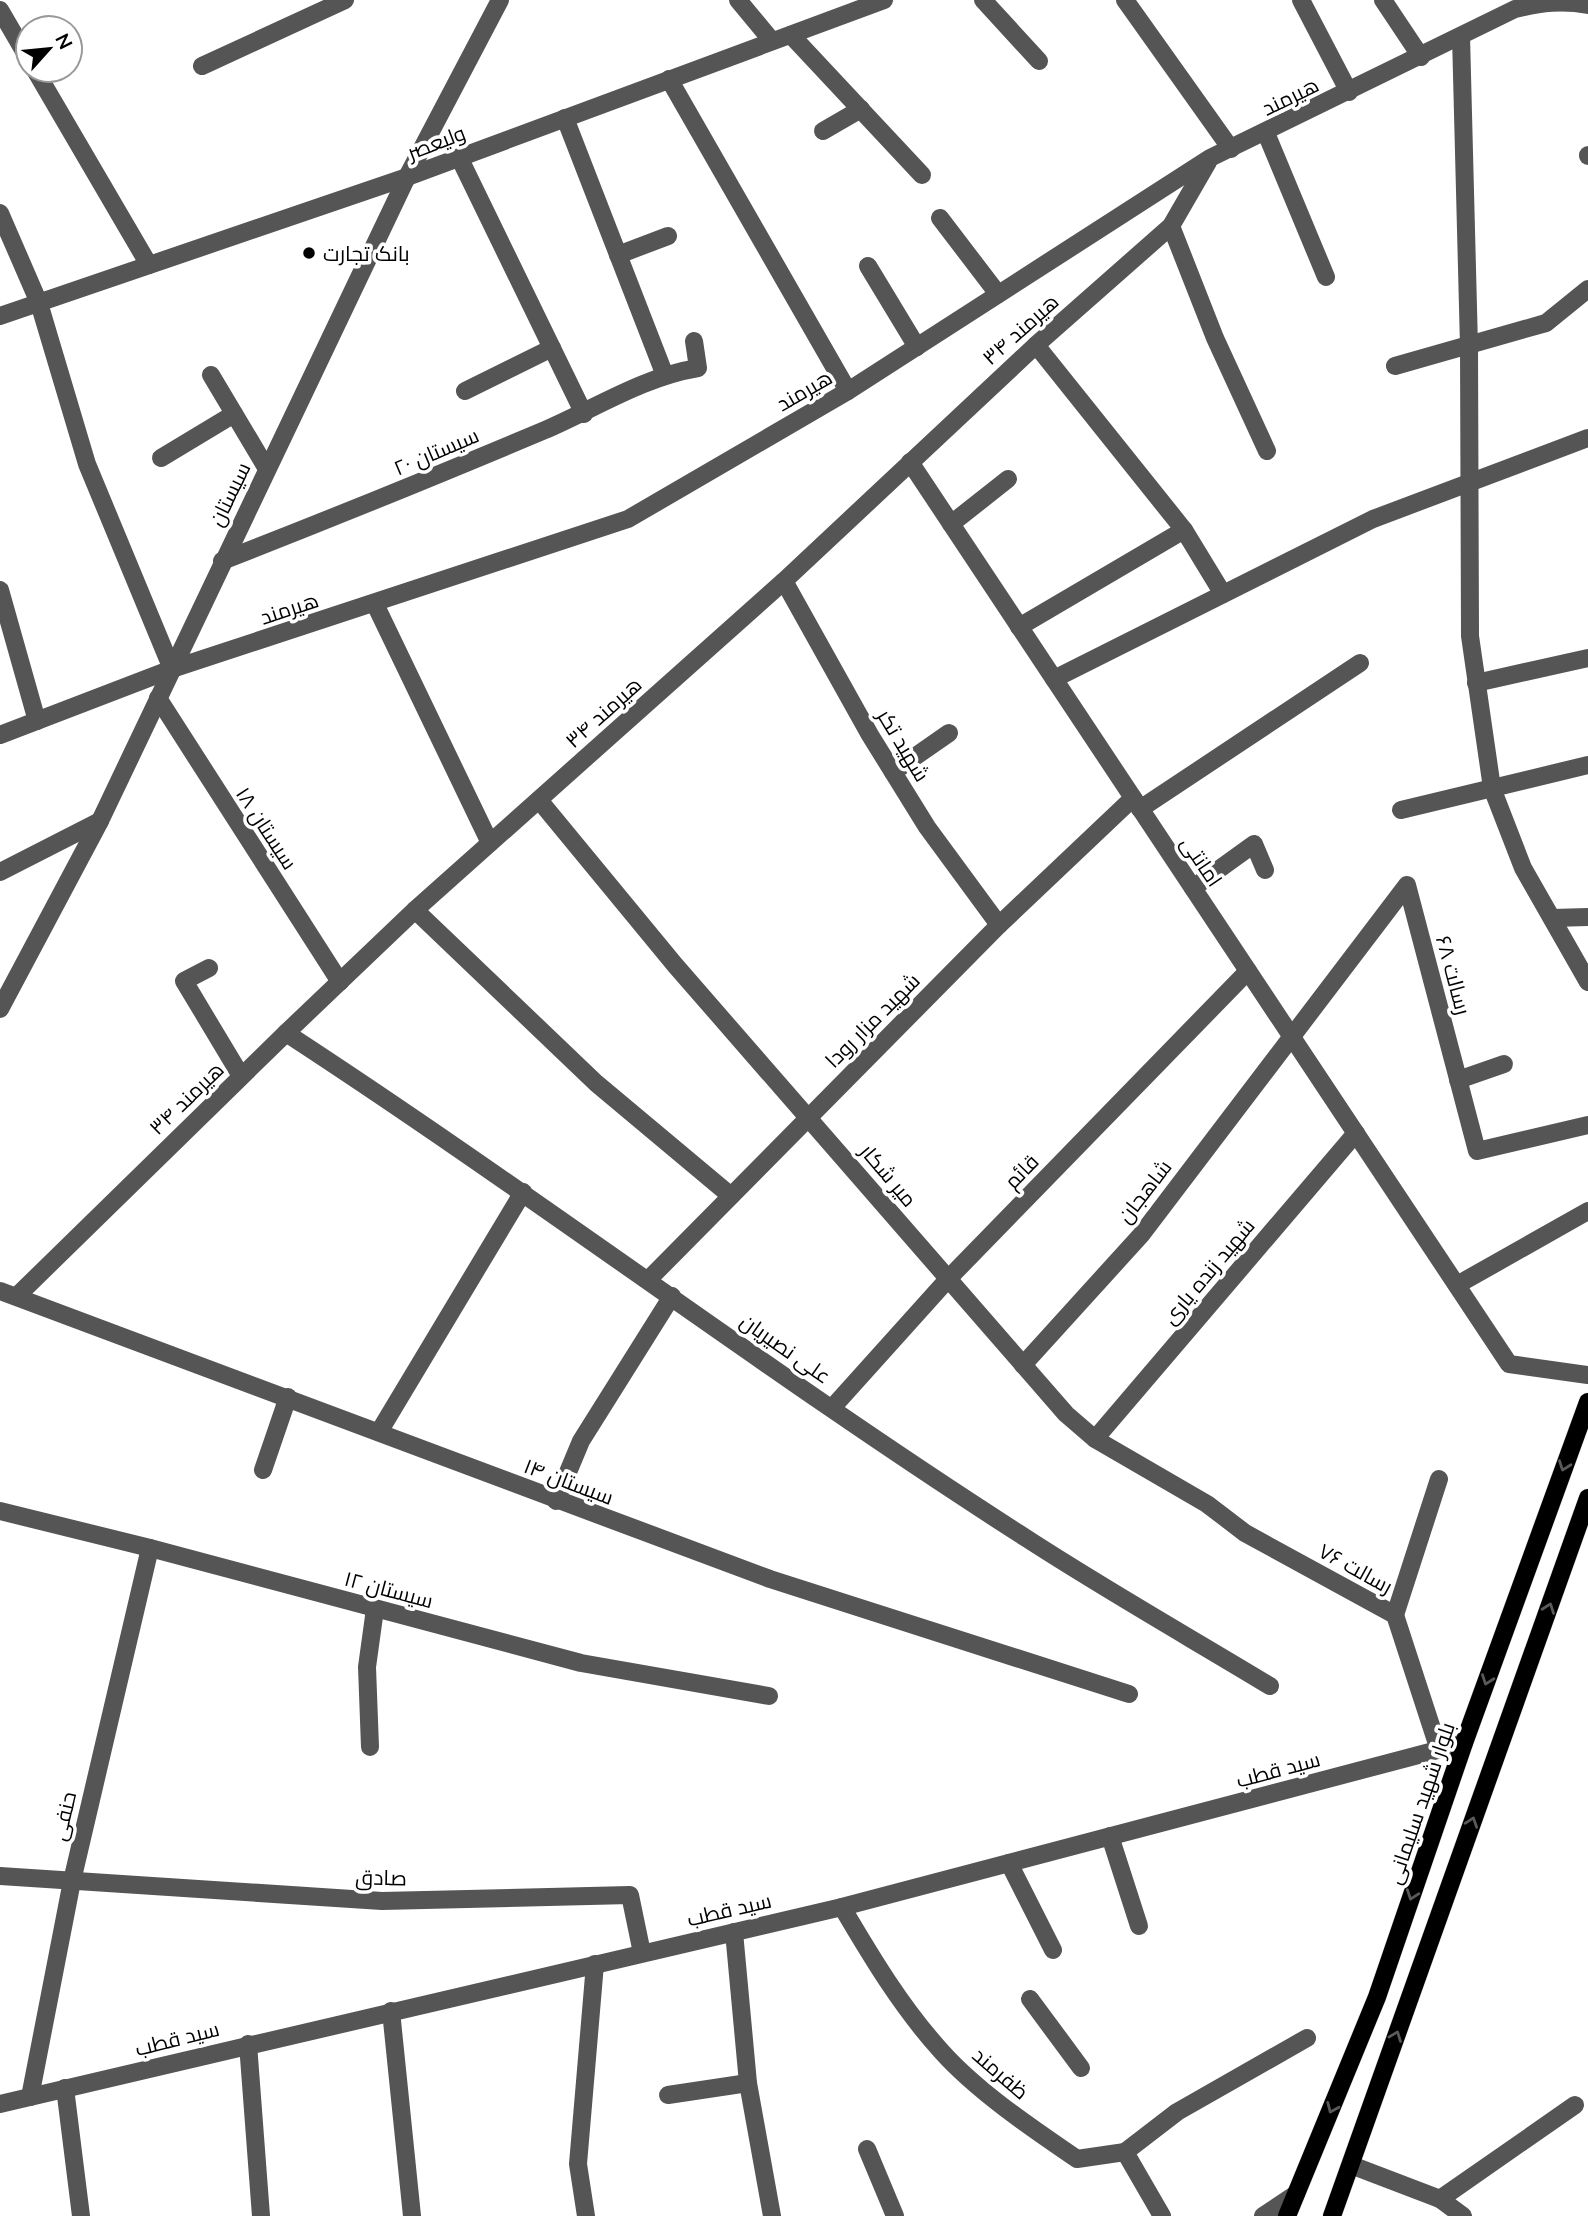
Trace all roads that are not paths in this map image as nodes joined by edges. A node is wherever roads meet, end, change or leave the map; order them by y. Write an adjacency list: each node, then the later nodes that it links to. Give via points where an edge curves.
1 (345, 0): 18 (street)
2 (500, 0): 30 (street, سیستان)
3 (884, 0): 13 (street, ولیعصر)
4 (984, 0): 17 (street)
5 (1125, 0): 26 (street)
6 (1301, 0): 21 (street)
7 (1383, 0): 16 (street)
8 (744, 2): 15 (street)
9 (1520, 5): 10 (street, هیرمند, via 1573,1); 14 (street, هیرمند)
10 (1588, 5)
11 (0, 10): 12 (street)
12 (14, 34)
13 (791, 35): 15 (street, ولیعصر); 22 (street)
14 (1461, 36): 16 (street, هیرمند); 45 (street)
15 (772, 41): 19 (street, ولیعصر)
16 (1421, 57): 21 (street, هیرمند)
17 (1039, 61)
18 (202, 66)
19 (669, 79): 23 (street, ولیعصر); 52 (street)
20 (43, 84): 36 (street)
21 (1349, 92): 25 (street, هیرمند)
22 (861, 109): 24 (street); 29 (street)
23 (565, 118): 27 (street, ولیعصر); 35 (street)
24 (823, 131)
25 (1266, 133): 26 (street, هیرمند); 38 (street)
26 (1231, 149): 28 (street, هیرمند)
27 (458, 157): 30 (street, ولیعصر); 47 (street)
28 (1210, 158): 33 (street, هیرمند ۳۴); 40 (street, هیرمند)
29 (922, 175)
30 (407, 177): 36 (street, ولیعصر); 59 (street, سیستان)
31 (0, 213): 41 (street)
32 (940, 218): 40 (street)
33 (1171, 226): 44 (street, هیرمند ۳۴); 56 (street)
34 (668, 236): 35 (street)
35 (618, 255): 49 (street)
36 (149, 265): 41 (street, ولیعصر)
37 (868, 266): 46 (street)
38 (1326, 277)
39 (1588, 289): 45 (street, via 1546,323)
40 (998, 294): 46 (street, هیرمند)
41 (39, 303): 42 (street, ولیعصر); 72 (street, via 87,464)
42 (0, 316)
43 (694, 341): 49 (street, سیستان ۲۰, via 698,368)
44 (1035, 345): 58 (street, هیرمند ۳۴); 63 (street)
45 (1469, 346): 48 (street); 61 (street)
46 (917, 347): 52 (street, هیرمند)
47 (551, 348): 51 (street); 54 (street)
48 (1395, 366)
49 (664, 373): 54 (street, سیستان ۲۰)
50 (211, 375): 53 (street)
51 (465, 391)
52 (848, 391): 68 (street, هیرمند, via 628,520)
53 (234, 414): 57 (street); 59 (street)
54 (584, 414): 64 (street, سیستان ۲۰)
55 (1588, 438): 61 (street)
56 (1267, 451)
57 (160, 458)
58 (911, 462): 62 (street, امانتی); 65 (street, هیرمند ۳۴)
59 (267, 469): 64 (street, سیستان)
60 (1008, 479): 62 (street)
61 (1469, 482): 67 (street, via 1373,519); 74 (street, via 1470,636)
62 (951, 523): 69 (street, امانتی)
63 (1184, 530): 67 (street); 69 (street)
64 (222, 561): 72 (street, سیستان)
65 (784, 581): 80 (street, شهید تکر); 82 (street, هیرمند ۳۴)
66 (0, 590): 76 (street)
67 (1223, 594): 73 (street)
68 (375, 604): 72 (street, هیرمند); 86 (street)
69 (1019, 627): 73 (street, امانتی)
70 (1588, 658): 74 (street)
71 (1360, 663): 83 (street, شهید مزار رودا)
72 (172, 669): 75 (street, سیستان); 76 (street, هیرمند)
73 (1054, 679): 83 (street, امانتی)
74 (1476, 683): 81 (street)
75 (158, 698): 85 (street, سیستان); 96 (street, سیستان ۱۸)
76 (37, 721): 78 (street, هیرمند)
77 (949, 733): 80 (street)
78 (0, 735)
79 (1588, 765): 81 (street)
80 (893, 772): 93 (street, شهید تکر)
81 (1492, 788): 84 (street); 92 (street, via 1523,868)
82 (539, 800): 86 (street, هیرمند ۳۴); 104 (street, میر شکار, via 675,965)
83 (1137, 804): 89 (street, امانتی); 93 (street, شهید مزار رودا)
84 (1401, 810)
85 (100, 821): 88 (street); 98 (street, سیستان)
86 (490, 843): 90 (street, هیرمند ۳۴)
87 (1265, 870): 89 (street, via 1254,844)
88 (0, 872)
89 (1193, 888): 95 (street, امانتی)
90 (415, 910): 96 (street, هیرمند ۳۴); 108 (street, via 596,1083)
91 (1588, 917): 92 (street)
92 (1552, 918): 97 (street)
93 (999, 925): 104 (street, شهید مزار رودا)
94 (209, 968): 102 (street, via 184,981)
95 (1248, 971): 100 (street, امانتی); 110 (street, قائم)
96 (340, 982): 99 (street, هیرمند ۳۴)
97 (1588, 982)
98 (0, 1009)
99 (286, 1033): 102 (street, هیرمند ۳۴); 107 (street, علی نصیریان)
100 (1291, 1036): 103 (street, رسالت ۶۸, via 1407,885); 106 (street, امانتی); 115 (street, شاهجان, via 1141,1235)
101 (1504, 1064): 103 (street)
102 (242, 1076): 113 (street, هیرمند ۳۴)
103 (1458, 1080): 105 (street, رسالت ۶۸, via 1477,1151)
104 (809, 1116): 108 (street, شهید مزار رودا); 110 (street, میر شکار)
105 (1588, 1125)
106 (1356, 1133): 112 (street, امانتی); 121 (street, شهید زنده یاری)
107 (523, 1192): 111 (street, علی نصیریان); 120 (street)
108 (731, 1196): 111 (street, شهید مزار رودا)
109 (1588, 1211): 112 (street)
110 (948, 1279): 115 (street, میر شکار); 119 (street, قائم)
111 (648, 1280): 114 (street, علی نصیریان)
112 (1457, 1285): 116 (street, امانتی, via 1508,1364)
113 (8, 1293): 117 (street, سیستان ۱۴)
114 (672, 1296): 119 (street, علی نصیریان); 125 (street, via 581,1441)
115 (1023, 1365): 121 (street, میر شکار)
116 (1588, 1375)
117 (288, 1397): 120 (street, سیستان ۱۴); 122 (street)
118 (1588, 1402): 134 (main road, بلوار شهید سلیمانی, one-way to 134)
119 (832, 1408): 131 (street, علی نصیریان, via 1027,1539)
120 (379, 1432): 125 (street, سیستان ۱۴)
121 (1095, 1439): 127 (street, میر شکار, via 1208,1504)
122 (263, 1470)
123 (1439, 1479): 130 (street)
124 (1588, 1498): 160 (main road, one-way to 124)
125 (556, 1501): 132 (street, سیستان ۱۴, via 770,1579)
126 (0, 1511): 128 (street, سیستان ۱۲)
127 (1245, 1533): 130 (street, رسالت ۷۶)
128 (150, 1548): 129 (street, سیستان ۱۲); 140 (street, حنفی)
129 (375, 1609): 133 (street, سیستان ۱۲, via 581,1663); 135 (street, via 367,1667)
130 (1395, 1615): 136 (street, رسالت ۷۶)
131 (1270, 1686)
132 (1129, 1694)
133 (769, 1696)
134 (1464, 1743): 136 (street, سید قطب); 161 (main road, بلوار شهید سلیمانی, one-way to 161, via 1377,1997)
135 (370, 1747)
136 (1439, 1750): 137 (street, سید قطب)
137 (1110, 1836): 138 (street, سید قطب); 142 (street)
138 (1009, 1863): 141 (street, سید قطب); 144 (street)
139 (0, 1876): 140 (street)
140 (72, 1881): 145 (street, صادق, via 382,1901 630,1895); 155 (street, حنفی)
141 (842, 1907): 143 (street, سید قطب); 159 (street, ظفرمند, via 888,1984 943,2054 1026,2124 1077,2159)
142 (1139, 1926)
143 (734, 1932): 145 (street, سید قطب); 152 (street)
144 (1053, 1950)
145 (642, 1953): 146 (street, سید قطب)
146 (595, 1964): 148 (street, سید قطب); 166 (street, via 578,2164)
147 (1030, 1999): 151 (street)
148 (391, 2011): 150 (street, سید قطب); 165 (street)
149 (1307, 2038): 159 (street, via 1177,2112)
150 (247, 2044): 153 (street, سید قطب); 164 (street)
151 (1081, 2068)
152 (748, 2083): 154 (street); 167 (street)
153 (65, 2088): 155 (street, سید قطب); 163 (street)
154 (668, 2095)
155 (30, 2096): 156 (street, سید قطب)
156 (0, 2104)
157 (1575, 2105): 162 (street)
158 (867, 2149): 168 (street)
159 (1125, 2152): 169 (street)
160 (1351, 2165): 162 (street); 172 (main road)
161 (1296, 2194): 170 (street); 171 (main road, بلوار شهید سلیمانی)
162 (1440, 2199): 173 (street)
163 (81, 2216)
164 (261, 2216)
165 (412, 2216)
166 (586, 2216)
167 (772, 2216)
168 (895, 2216)
169 (1162, 2216)
170 (1263, 2216)
171 (1287, 2216)
172 (1332, 2216)
173 (1464, 2216)

